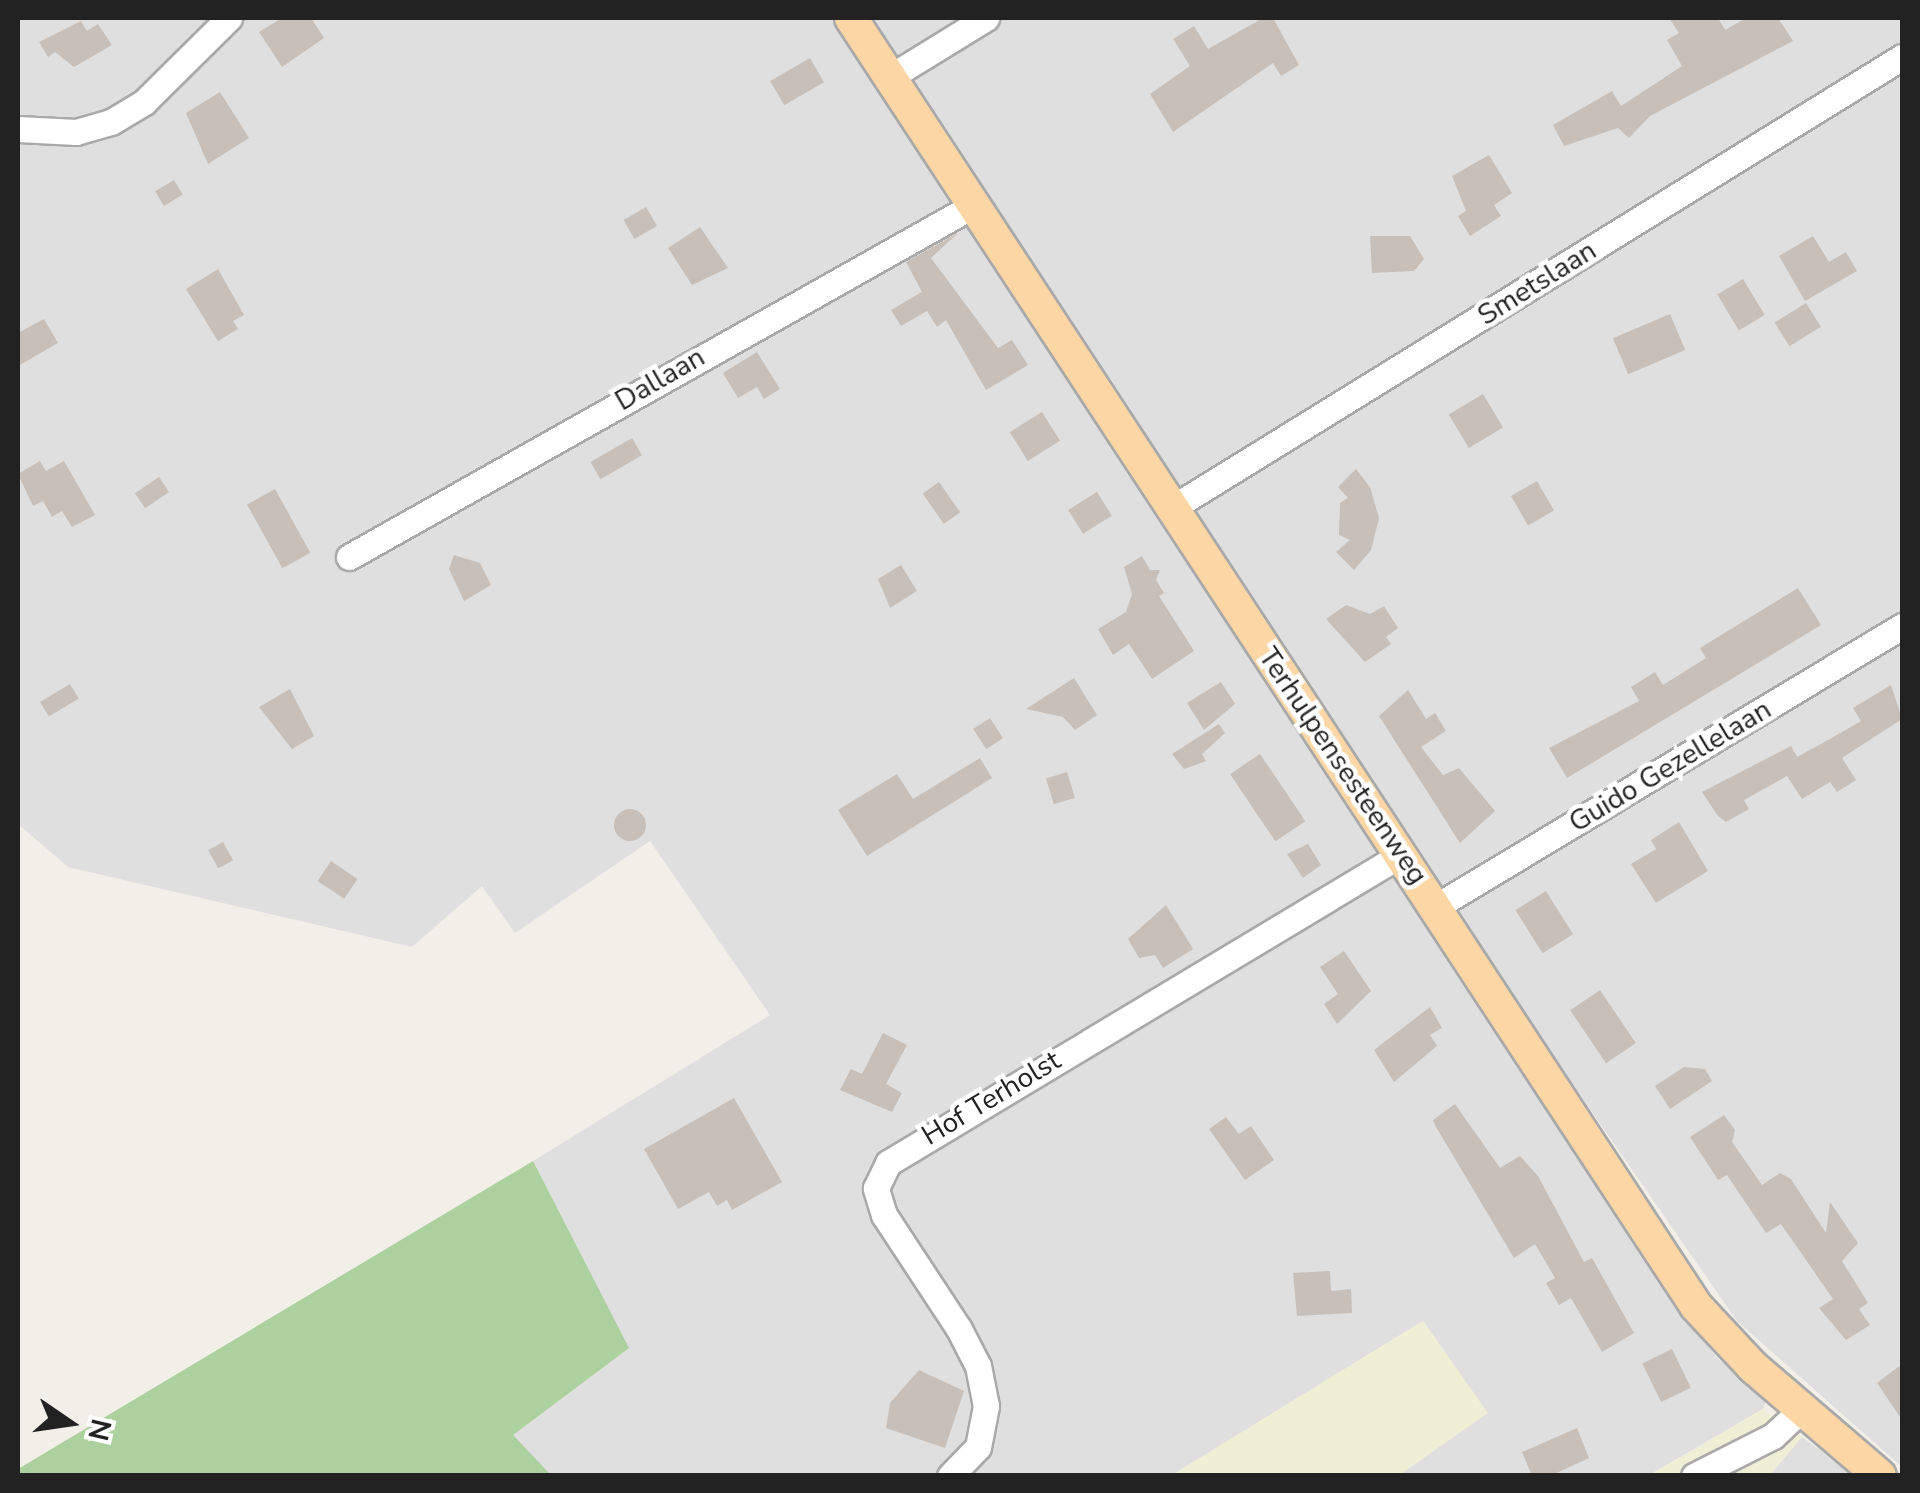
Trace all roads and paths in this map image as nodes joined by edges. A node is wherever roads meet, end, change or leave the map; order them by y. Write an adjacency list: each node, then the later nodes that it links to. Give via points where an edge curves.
1 (229, 18): 6 (street, via 144,102 110,122 76,132)
2 (851, 18): 5 (main road, Terhulpensesteenweg)
3 (986, 18): 5 (street)
4 (1902, 57): 8 (street, Smetslaan)
5 (890, 77): 7 (main road, Terhulpensesteenweg)
6 (18, 129)
7 (974, 205): 8 (main road, Terhulpensesteenweg); 9 (street, Dallaan)
8 (1172, 508): 11 (main road, Terhulpensesteenweg)
9 (350, 557)
10 (1902, 626): 12 (street, Guido Gezellelaan)
11 (1402, 854): 12 (main road, Terhulpensesteenweg); 14 (street, Hof Terholst, via 888,1163 876,1188 884,1215 978,1366 986,1406 978,1447)
12 (1437, 906): 13 (main road, Terhulpensesteenweg, via 1696,1306)
13 (1802, 1409): 15 (street, via 1773,1436); 16 (main road, Terhulpensesteenweg)
14 (950, 1476)
15 (1694, 1476)
16 (1880, 1476)

